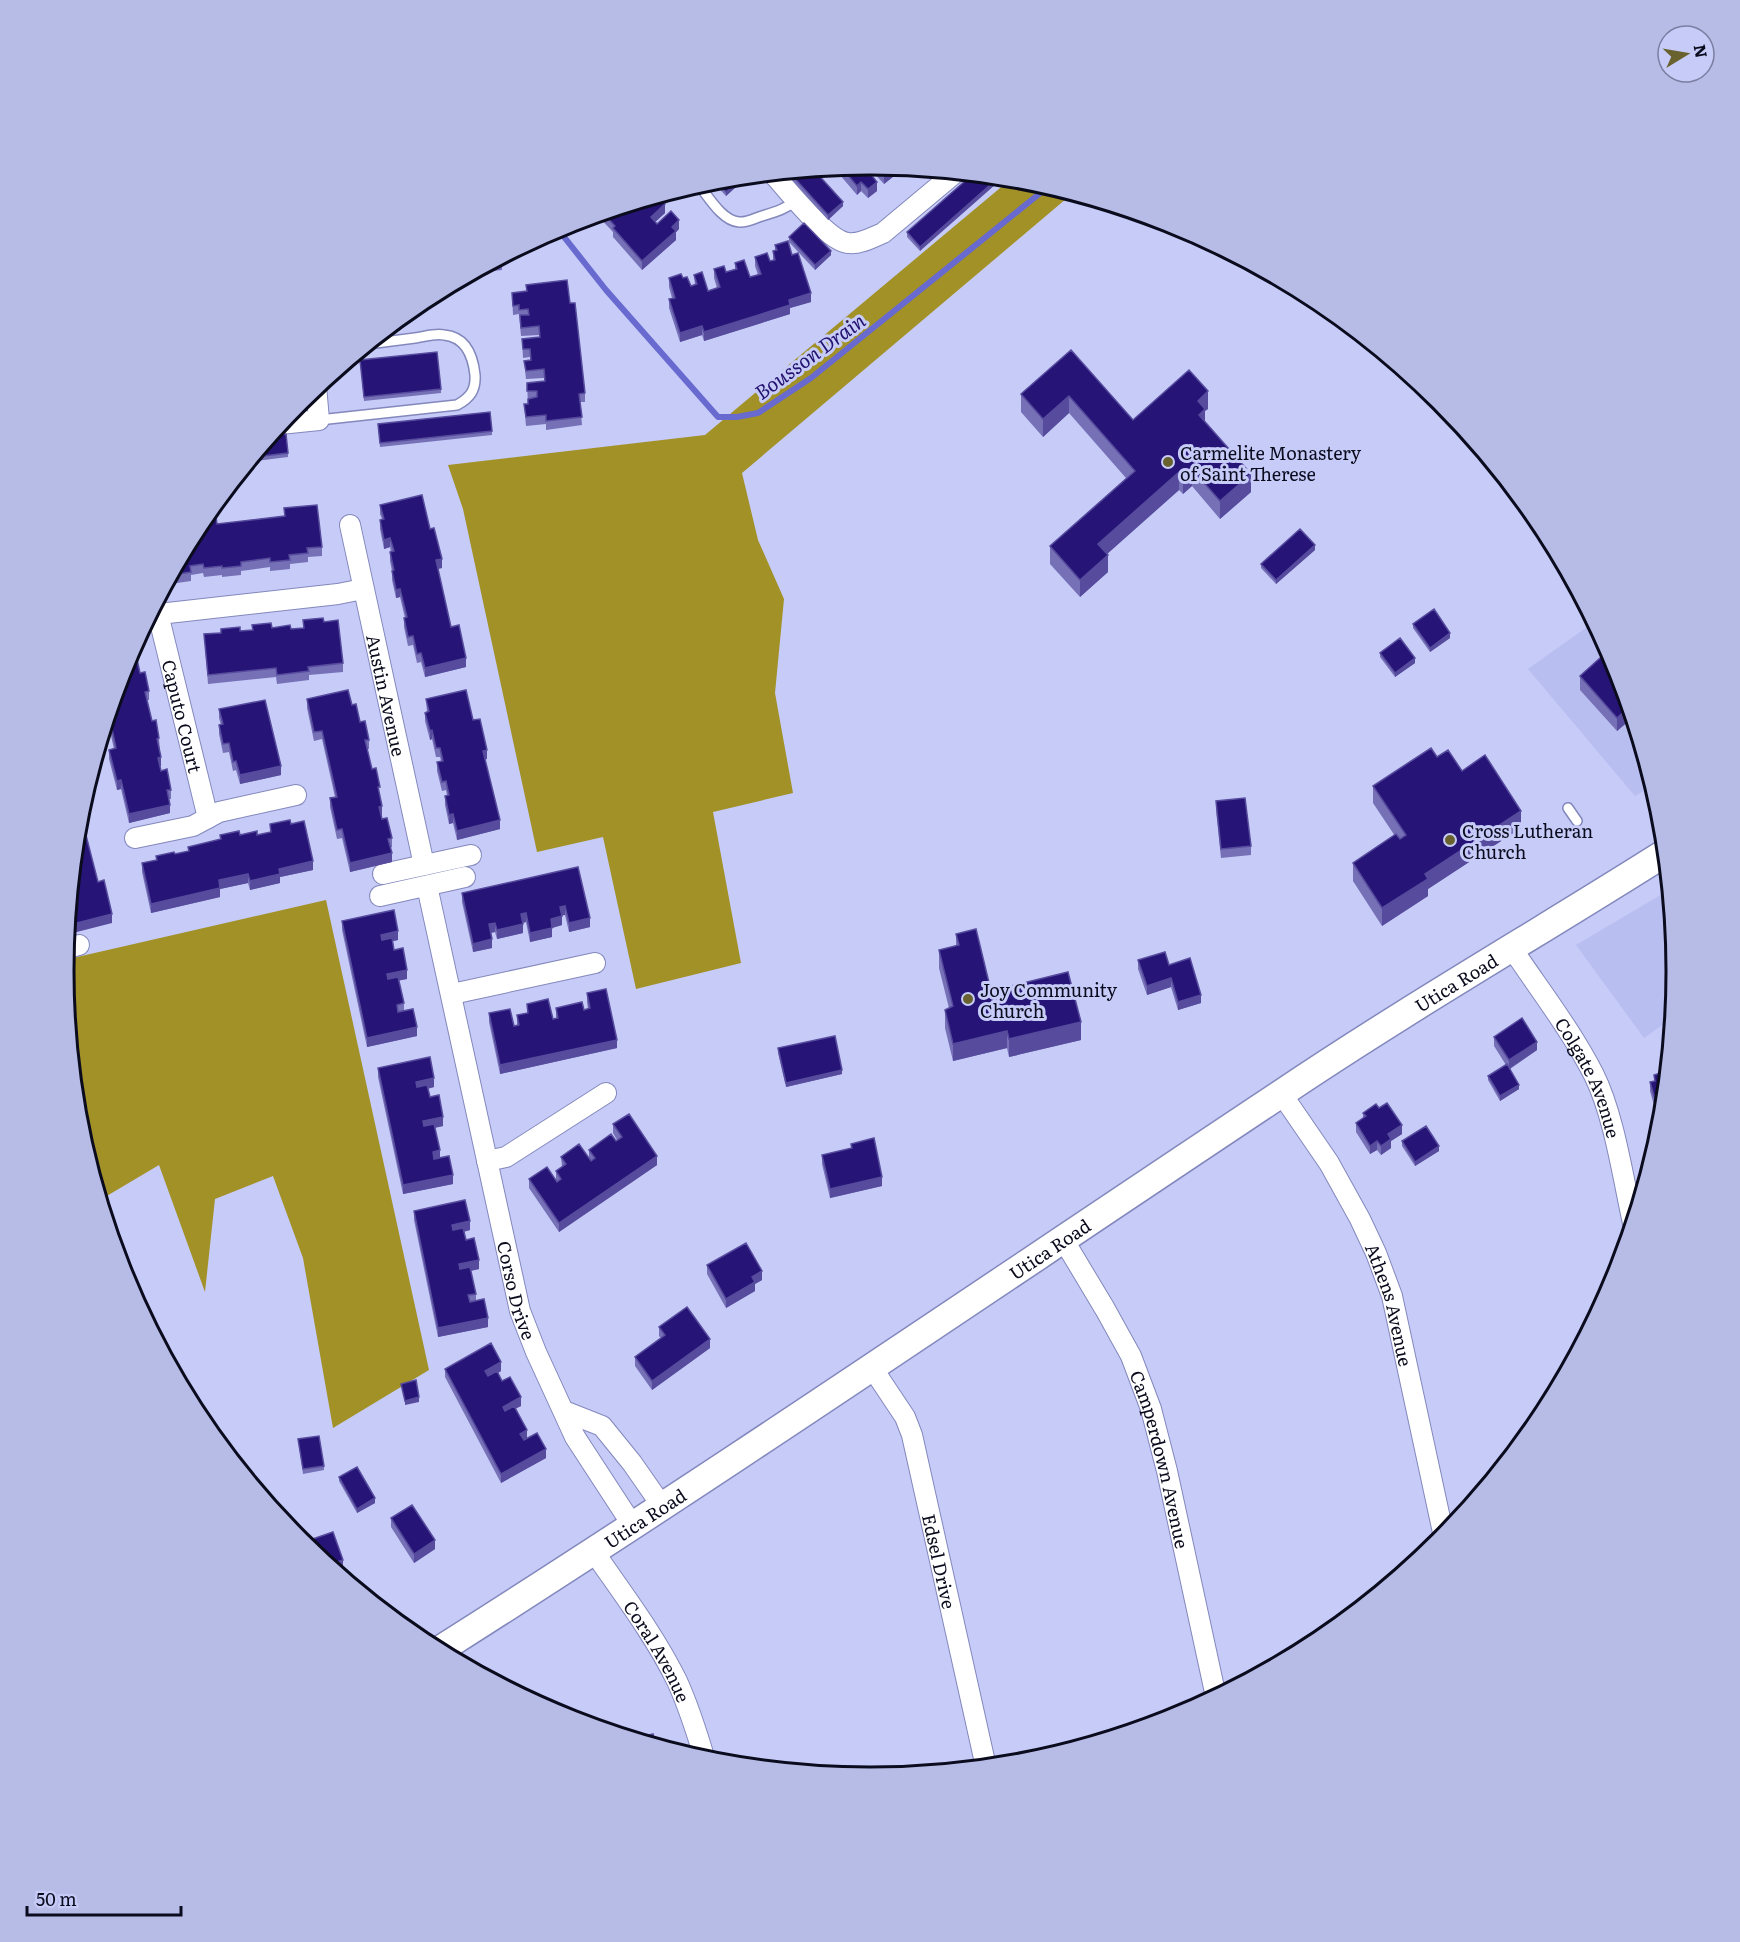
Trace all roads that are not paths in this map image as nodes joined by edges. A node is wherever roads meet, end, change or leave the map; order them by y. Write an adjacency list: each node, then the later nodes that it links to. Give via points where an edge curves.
1 (948, 179): 4 (street, via 883,233 859,242 847,243 833,236)
2 (778, 180): 4 (street)
3 (705, 192): 4 (lane, via 721,212 738,222 779,211)
4 (797, 200)
5 (381, 342): 7 (lane, via 444,334 457,340 473,358 473,392 457,405)
6 (317, 398): 7 (street)
7 (319, 420): 8 (street)
8 (293, 423)
9 (350, 525): 10 (street, Austin Avenue)
10 (363, 590): 11 (street); 20 (street, Austin Avenue)
11 (159, 613)
12 (156, 620): 15 (street, Caputo Court)
13 (296, 795): 15 (street)
14 (1568, 808): 16 (lane)
15 (208, 818): 17 (street, via 193,826)
16 (1577, 821)
17 (135, 838)
18 (471, 855): 20 (street)
19 (1658, 857): 25 (main road, Utica Road)
20 (424, 865): 21 (street)
21 (383, 874)
22 (465, 877): 23 (street)
23 (427, 886): 24 (street); 27 (street, Corso Drive)
24 (380, 896)
25 (1511, 947): 29 (main road, Utica Road); 31 (street, Colgate Avenue, via 1594,1076 1609,1117)
26 (595, 963): 27 (street)
27 (452, 994): 30 (street, Corso Drive)
28 (606, 1093): 30 (street, via 506,1157)
29 (1281, 1093): 32 (main road, Utica Road); 36 (street, Athens Avenue, via 1329,1163 1376,1252 1392,1296)
30 (487, 1161): 34 (street, Corso Drive, via 520,1311)
31 (1630, 1208)
32 (1062, 1239): 33 (main road, Utica Road); 40 (street, Camperdown Avenue, via 1131,1356 1151,1409)
33 (871, 1366): 35 (main road, Utica Road); 42 (street, Edsel Drive, via 906,1417 912,1435)
34 (564, 1412): 35 (street, via 602,1426); 37 (street, Corso Drive, via 575,1437)
35 (662, 1506): 37 (main road, Utica Road)
36 (1441, 1525)
37 (633, 1526): 38 (main road, Utica Road)
38 (594, 1552): 39 (main road, Utica Road); 41 (street, Coral Avenue, via 676,1680)
39 (447, 1645)
40 (1214, 1689)
41 (702, 1749)
42 (984, 1759)

